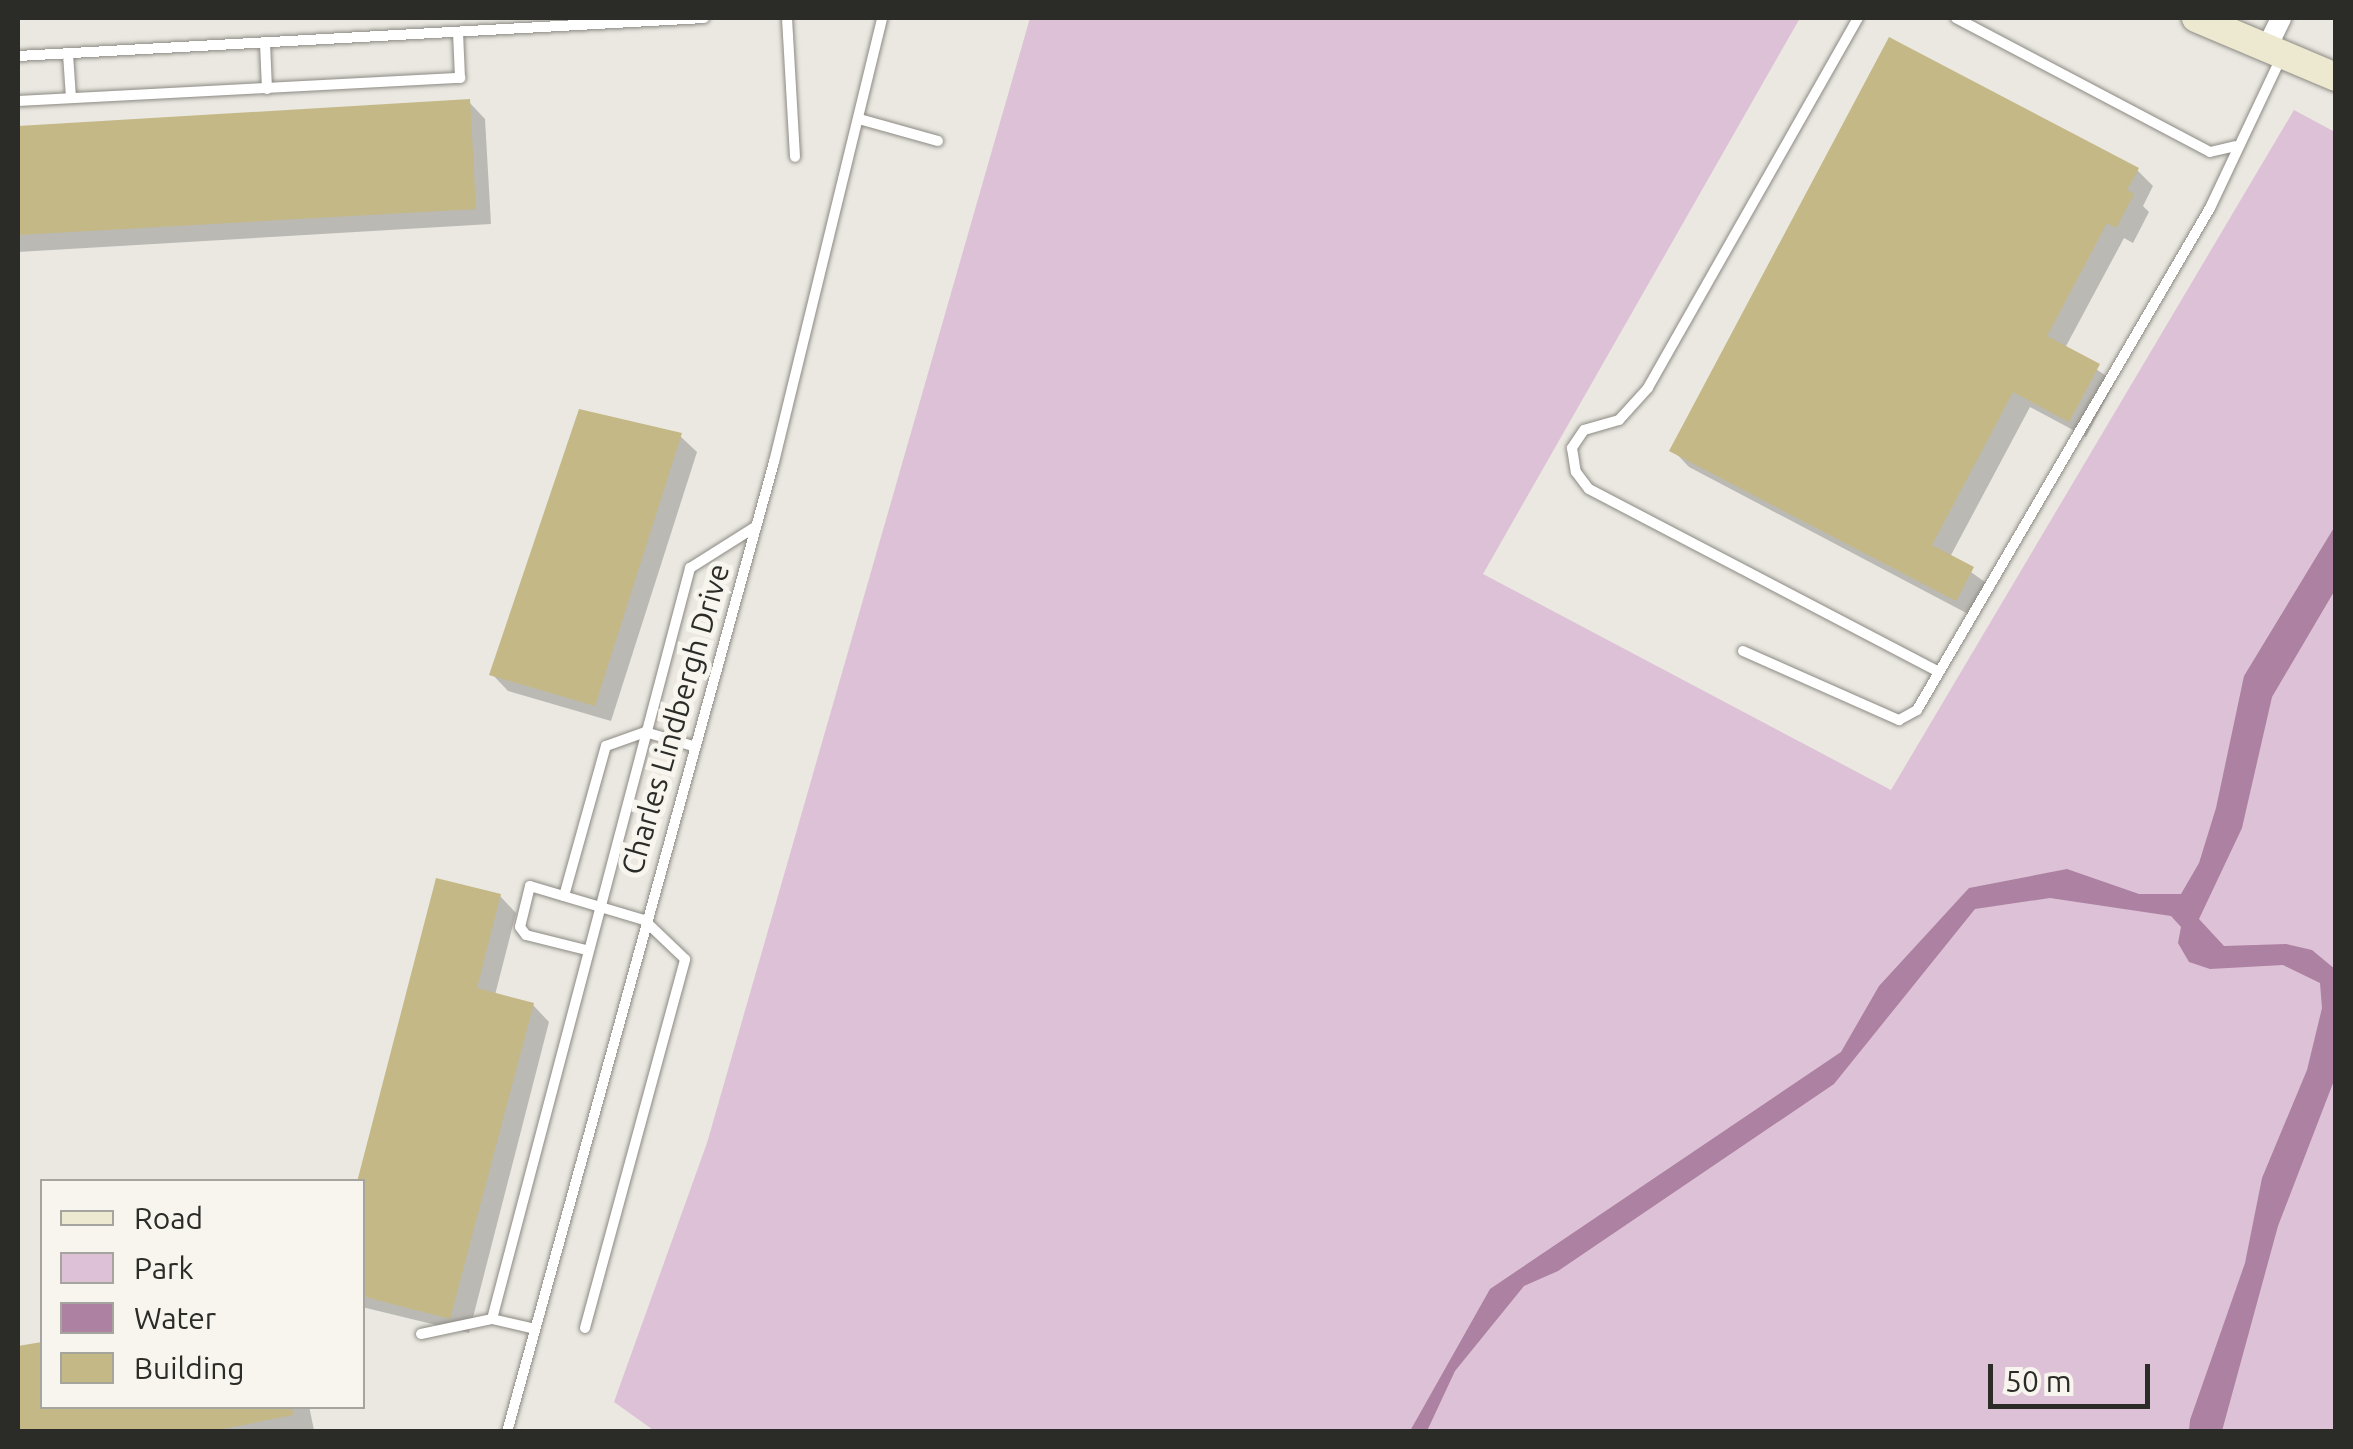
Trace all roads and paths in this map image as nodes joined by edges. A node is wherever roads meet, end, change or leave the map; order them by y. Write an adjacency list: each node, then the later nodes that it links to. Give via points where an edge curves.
1 (704, 18): 8 (lane)
2 (787, 18): 20 (lane)
3 (882, 18): 17 (lane, Charles Lindbergh Drive)
4 (1858, 18): 23 (lane, via 1648,388 1619,420 1584,430 1572,448 1576,472 1589,489)
5 (1956, 18): 19 (lane, via 2210,152)
6 (2196, 18): 10 (main road)
7 (2280, 18): 10 (street)
8 (458, 33): 9 (lane); 14 (lane, via 460,78)
9 (264, 43): 11 (lane); 14 (lane)
10 (2276, 49): 13 (main road); 19 (lane)
11 (68, 54): 12 (lane); 15 (lane)
12 (18, 56)
13 (2336, 76)
14 (267, 89): 15 (lane)
15 (71, 98): 16 (lane)
16 (18, 101)
17 (859, 119): 18 (lane); 21 (lane, Charles Lindbergh Drive)
18 (938, 140)
19 (2235, 146): 23 (lane, via 2201,224)
20 (795, 157)
21 (756, 526): 24 (lane, via 690,568); 25 (lane, Charles Lindbergh Drive)
22 (1742, 650): 23 (lane, via 1899,720 1917,710)
23 (1940, 672)
24 (645, 732): 25 (lane); 26 (lane, via 606,746); 27 (lane)
25 (694, 746): 28 (lane, Charles Lindbergh Drive)
26 (564, 896): 27 (lane); 29 (lane, via 530,886 520,927 526,935)
27 (598, 906): 28 (lane); 29 (lane)
28 (644, 920): 31 (lane, via 684,959); 32 (lane, Charles Lindbergh Drive)
29 (586, 950): 30 (lane)
30 (492, 1319): 32 (lane); 33 (lane)
31 (585, 1328)
32 (534, 1329): 34 (lane, Charles Lindbergh Drive)
33 (421, 1334)
34 (507, 1432)

